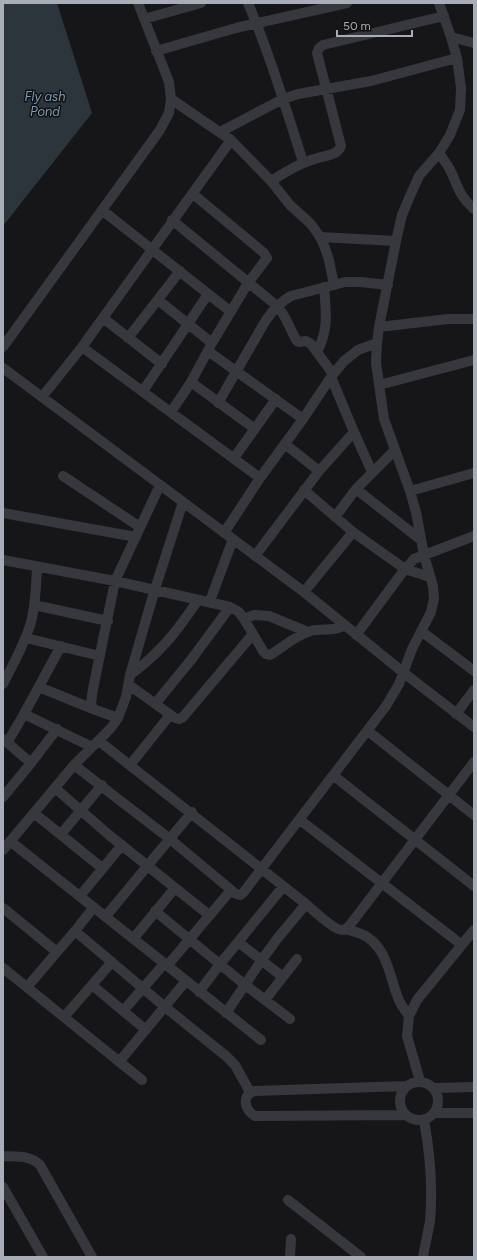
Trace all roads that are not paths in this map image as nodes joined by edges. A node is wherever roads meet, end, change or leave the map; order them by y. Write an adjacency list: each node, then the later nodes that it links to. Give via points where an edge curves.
1 (138, 3): 7 (street)
2 (202, 3): 7 (street)
3 (248, 3): 8 (street)
4 (347, 3): 8 (street)
5 (439, 3): 6 (street)
6 (444, 16): 9 (street); 13 (street, via 323,44 318,53)
7 (144, 19): 11 (street)
8 (257, 24): 11 (street); 15 (street)
9 (451, 37): 10 (street); 12 (street)
10 (474, 43)
11 (156, 51): 14 (street, via 169,82)
12 (456, 58): 13 (street, via 371,81); 18 (street, via 461,88 460,110)
13 (326, 88): 15 (street); 19 (street, via 341,146 334,154)
14 (172, 99): 16 (street); 23 (street, via 169,113 160,130)
15 (283, 99): 16 (street); 19 (street)
16 (220, 132): 17 (street)
17 (231, 140): 20 (street); 21 (street)
18 (439, 153): 22 (street, via 461,196); 26 (street, via 413,189 402,216)
19 (303, 162): 20 (street)
20 (271, 181): 25 (street)
21 (193, 194): 24 (street); 29 (street, via 264,253 267,258)
22 (474, 209)
23 (102, 210): 27 (street); 42 (street)
24 (172, 220): 27 (street); 29 (street)
25 (320, 237): 26 (street); 31 (street, via 329,260)
26 (396, 241): 30 (street)
27 (152, 249): 28 (street); 36 (street)
28 (180, 270): 32 (street); 33 (street)
29 (248, 283): 34 (street); 35 (street)
30 (388, 285): 31 (street, via 346,282); 39 (street)
31 (329, 286): 34 (street, via 291,296); 45 (street, via 325,334)
32 (208, 294): 35 (street); 38 (street)
33 (158, 300): 38 (street); 40 (street)
34 (277, 306): 45 (street, via 297,341 309,342); 49 (street)
35 (231, 312): 44 (street)
36 (102, 318): 40 (street); 43 (street)
37 (474, 319): 39 (street, via 448,319)
38 (189, 324): 44 (street); 47 (street)
39 (380, 327): 41 (street)
40 (128, 338): 47 (street)
41 (377, 343): 50 (street, via 358,350); 52 (street)
42 (3, 346)
43 (82, 347): 53 (street); 54 (street)
44 (210, 347): 49 (street); 51 (street)
45 (318, 352): 50 (street)
46 (474, 360): 52 (street)
47 (162, 364): 53 (street)
48 (3, 368): 54 (street)
49 (236, 372): 55 (street); 56 (street)
50 (332, 375): 58 (street); 60 (street)
51 (191, 382): 56 (street); 57 (street)
52 (379, 385): 62 (street, via 384,419)
53 (143, 392): 57 (street)
54 (42, 397): 69 (street)
55 (276, 400): 58 (street); 59 (street)
56 (218, 403): 59 (street)
57 (171, 412): 63 (street)
58 (303, 419): 61 (street)
59 (255, 429): 63 (street)
60 (354, 432): 64 (street); 65 (street)
61 (285, 444): 64 (street); 68 (street)
62 (395, 450): 65 (street); 72 (street)
63 (234, 458): 68 (street)
64 (318, 471): 71 (street)
65 (372, 472): 70 (street)
66 (474, 473): 72 (street)
67 (63, 476): 76 (street)
68 (260, 478): 78 (street)
69 (160, 485): 73 (street); 76 (street)
70 (356, 489): 75 (street); 82 (street)
71 (304, 490): 75 (street); 84 (street)
72 (410, 491): 82 (street)
73 (183, 502): 78 (street); 90 (street)
74 (3, 513): 80 (street)
75 (335, 517): 77 (street)
76 (140, 527): 80 (street)
77 (353, 532): 87 (street); 91 (street)
78 (224, 533): 81 (street)
79 (474, 536): 83 (street)
80 (136, 537): 89 (street)
81 (232, 539): 84 (street); 93 (street)
82 (421, 540): 83 (street)
83 (424, 555): 87 (street, via 414,559); 88 (street)
84 (255, 556): 91 (street)
85 (3, 560): 86 (street)
86 (37, 567): 89 (street); 94 (street)
87 (405, 569): 88 (street); 102 (street)
88 (430, 577): 99 (street, via 434,599 431,612)
89 (115, 581): 90 (street); 97 (street)
90 (155, 590): 92 (street); 108 (street)
91 (304, 592): 98 (street)
92 (198, 600): 93 (street); 108 (street, via 172,636)
93 (210, 601): 95 (street)
94 (34, 605): 97 (street); 103 (street)
95 (230, 607): 96 (street, via 239,612); 112 (street)
96 (244, 619): 100 (street, via 254,615 269,616); 101 (street)
97 (108, 621): 105 (street)
98 (345, 625): 100 (street); 102 (street)
99 (421, 631): 106 (street); 107 (street)
100 (308, 632): 101 (street, via 270,655 263,651)
101 (253, 634): 116 (street, via 183,717 179,719)
102 (356, 635): 107 (street)
103 (26, 638): 104 (street); 109 (street)
104 (61, 646): 105 (street); 110 (street)
105 (100, 656): 113 (street, via 91,703)
106 (474, 671)
107 (404, 673): 115 (street); 120 (street, via 386,706)
108 (130, 680): 112 (street); 117 (street)
109 (3, 684)
110 (39, 688): 113 (street); 114 (street)
111 (474, 690): 115 (street)
112 (155, 704): 116 (street)
113 (93, 709): 117 (street)
114 (24, 714): 119 (street); 121 (street)
115 (456, 714): 118 (street)
116 (170, 715): 126 (street)
117 (118, 718): 122 (street)
118 (474, 727)
119 (57, 730): 122 (street); 124 (street)
120 (368, 731): 127 (street); 131 (street)
121 (5, 741): 124 (street)
122 (95, 744): 125 (street); 126 (street)
123 (474, 762): 131 (street)
124 (31, 763): 129 (street)
125 (74, 765): 128 (street); 130 (street)
126 (130, 765): 134 (street)
127 (334, 776): 137 (street); 140 (street)
128 (102, 785): 133 (street); 139 (street)
129 (7, 786): 132 (street)
130 (55, 788): 133 (street); 135 (street)
131 (449, 796): 136 (street); 140 (street)
132 (3, 797)
133 (81, 810): 138 (street); 142 (street)
134 (192, 812): 139 (street); 145 (street)
135 (34, 813): 138 (street); 141 (street)
136 (474, 816)
137 (300, 820): 145 (street); 146 (street)
138 (61, 834): 144 (street)
139 (170, 839): 143 (street); 150 (street)
140 (414, 840): 146 (street); 147 (street)
141 (5, 845): 151 (street)
142 (122, 845): 143 (street); 144 (street)
143 (148, 866): 149 (street); 156 (street)
144 (102, 868): 151 (street)
145 (262, 869): 148 (street); 150 (street, via 240,895)
146 (382, 883): 158 (street); 164 (street)
147 (474, 886)
148 (284, 887): 152 (street); 163 (street)
149 (175, 888): 155 (street); 157 (street)
150 (230, 890): 157 (street)
151 (80, 896): 153 (street)
152 (306, 904): 158 (street, via 334,927); 167 (street)
153 (94, 907): 156 (street); 160 (street)
154 (3, 908): 165 (street)
155 (156, 911): 161 (street); 162 (street)
156 (106, 916): 161 (street)
157 (209, 916): 162 (street)
158 (346, 929): 183 (street, via 372,940 385,959 397,996)
159 (474, 930): 164 (street)
160 (75, 931): 165 (street); 168 (street)
161 (133, 939): 170 (street)
162 (189, 939): 169 (street); 170 (street)
163 (238, 942): 167 (street); 169 (street)
164 (462, 945): 183 (street, via 417,1000)
165 (57, 952): 176 (street)
166 (297, 959): 172 (street)
167 (261, 961): 172 (street); 174 (street)
168 (112, 962): 175 (street); 177 (street)
169 (220, 964): 174 (street); 178 (street)
170 (165, 965): 173 (street); 177 (street)
171 (3, 968): 176 (street)
172 (283, 977): 179 (street)
173 (186, 981): 178 (street); 180 (street)
174 (244, 984): 179 (street); 182 (street)
175 (92, 985): 181 (street); 184 (street)
176 (27, 987): 184 (street)
177 (143, 988): 180 (street); 181 (street)
178 (199, 992): 182 (street)
179 (265, 1000): 185 (street)
180 (165, 1007): 186 (street); 194 (street, via 226,1056 235,1065)
181 (123, 1011): 186 (street)
182 (226, 1013): 187 (street)
183 (409, 1016): 190 (street, via 406,1036)
184 (64, 1017): 188 (street)
185 (290, 1019)
186 (146, 1030): 188 (street)
187 (261, 1040)
188 (119, 1062): 189 (street)
189 (142, 1080)
190 (420, 1081): 191 (street); 193 (street)
191 (406, 1086): 194 (street); 197 (street, via 399,1099 402,1111)
192 (474, 1087): 193 (street)
193 (434, 1088): 196 (street, via 438,1102)
194 (250, 1092): 197 (street, via 246,1098 247,1108 255,1116)
195 (474, 1112): 196 (street)
196 (434, 1113): 198 (street)
197 (406, 1115): 198 (street, via 412,1119)
198 (424, 1120): 207 (street, via 429,1149 430,1221)
199 (3, 1156): 204 (street, via 36,1160)
200 (3, 1187): 203 (street)
201 (288, 1200): 206 (street)
202 (291, 1239): 205 (street)
203 (42, 1257)
204 (92, 1257)
205 (290, 1257)
206 (361, 1257)
207 (422, 1257)

